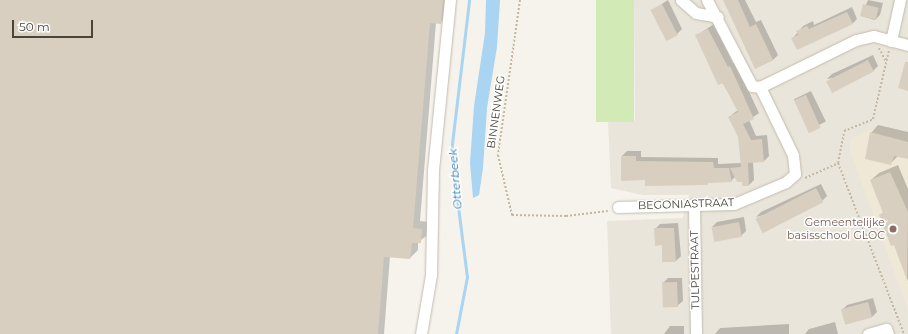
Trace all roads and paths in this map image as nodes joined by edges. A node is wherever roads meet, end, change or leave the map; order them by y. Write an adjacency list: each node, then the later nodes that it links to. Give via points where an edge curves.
1 (450, 0): 14 (street, via 433,170 431,275)
2 (520, 0): 13 (path, BINNENWEG, via 498,155 512,215 566,216 604,213)
3 (681, 0): 6 (street, via 696,13)
4 (707, 0): 6 (street)
5 (900, 0): 7 (street)
6 (718, 17): 9 (street, via 752,86)
7 (891, 41): 8 (street); 9 (street, via 874,36 856,40); 10 (path, via 873,119 844,131)
8 (908, 45)
9 (760, 87): 11 (street, via 793,155)
10 (838, 163): 11 (path, via 803,179); 18 (path)
11 (795, 174): 12 (street, BEGONIASTRAAT, via 786,182 734,204)
12 (694, 206): 13 (street, BEGONIASTRAAT); 15 (street, TULPESTRAAT)
13 (618, 207)
14 (421, 334)
15 (696, 334)
16 (868, 334): 17 (street, via 886,329)
17 (888, 334)
18 (904, 334)

